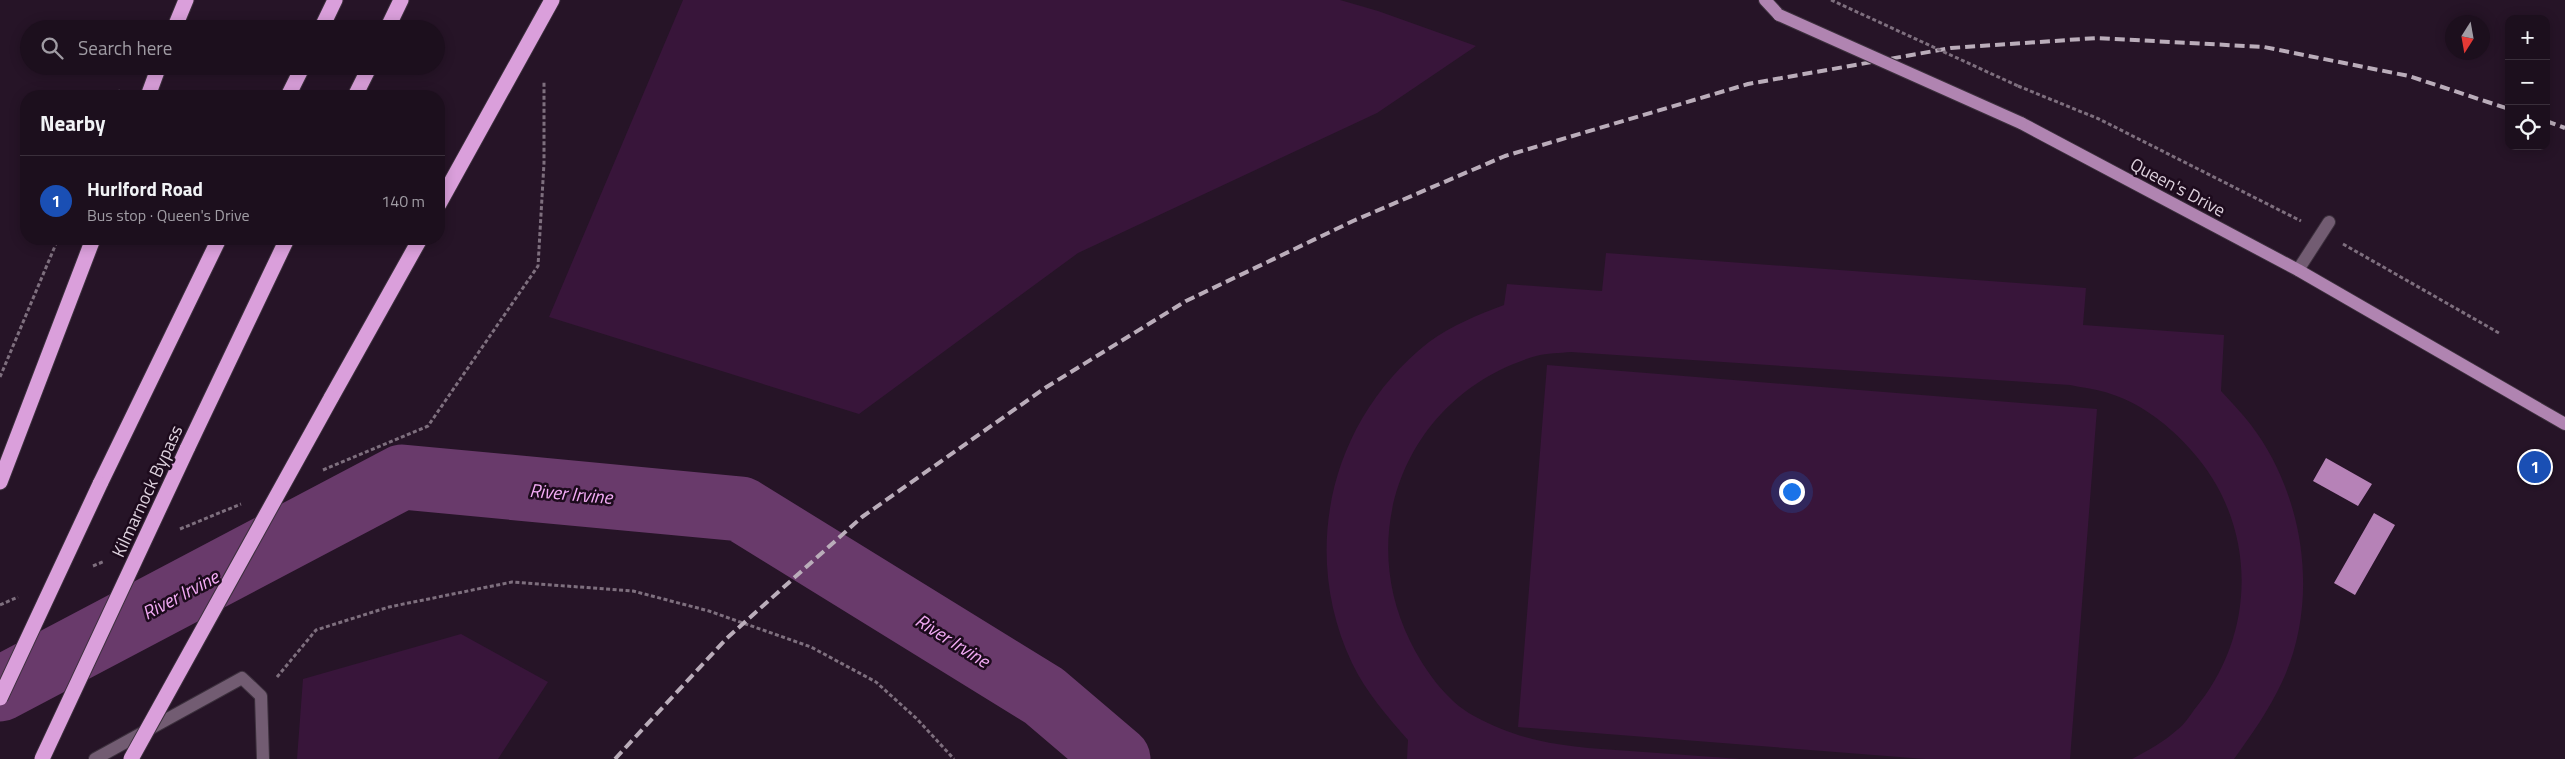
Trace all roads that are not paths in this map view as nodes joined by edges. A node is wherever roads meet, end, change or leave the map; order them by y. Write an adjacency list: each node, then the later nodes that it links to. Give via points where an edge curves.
1 (186, 0): 6 (highway)
2 (335, 0): 7 (highway)
3 (401, 0): 8 (highway)
4 (552, 0): 15 (highway)
5 (1765, 0): 21 (main road, Queen's Drive, bridge, via 1779,14 2021,124)
6 (178, 20)
7 (325, 20)
8 (392, 20)
9 (156, 75): 12 (highway)
10 (298, 75): 13 (highway)
11 (366, 75): 14 (highway)
12 (150, 90)
13 (291, 90)
14 (358, 90)
15 (445, 193)
16 (2326, 227): 21 (lane)
17 (91, 245): 23 (highway)
18 (216, 245): 24 (highway, bridge)
19 (284, 245): 25 (highway, Kilmarnock Bypass, bridge)
20 (417, 245): 27 (highway, bridge)
21 (2298, 270): 22 (main road, Queen's Drive)
22 (2565, 424)
23 (0, 482)
24 (0, 698)
25 (42, 759)
26 (95, 759): 28 (lane, via 242,678 261,696)
27 (131, 759)
28 (263, 759)

